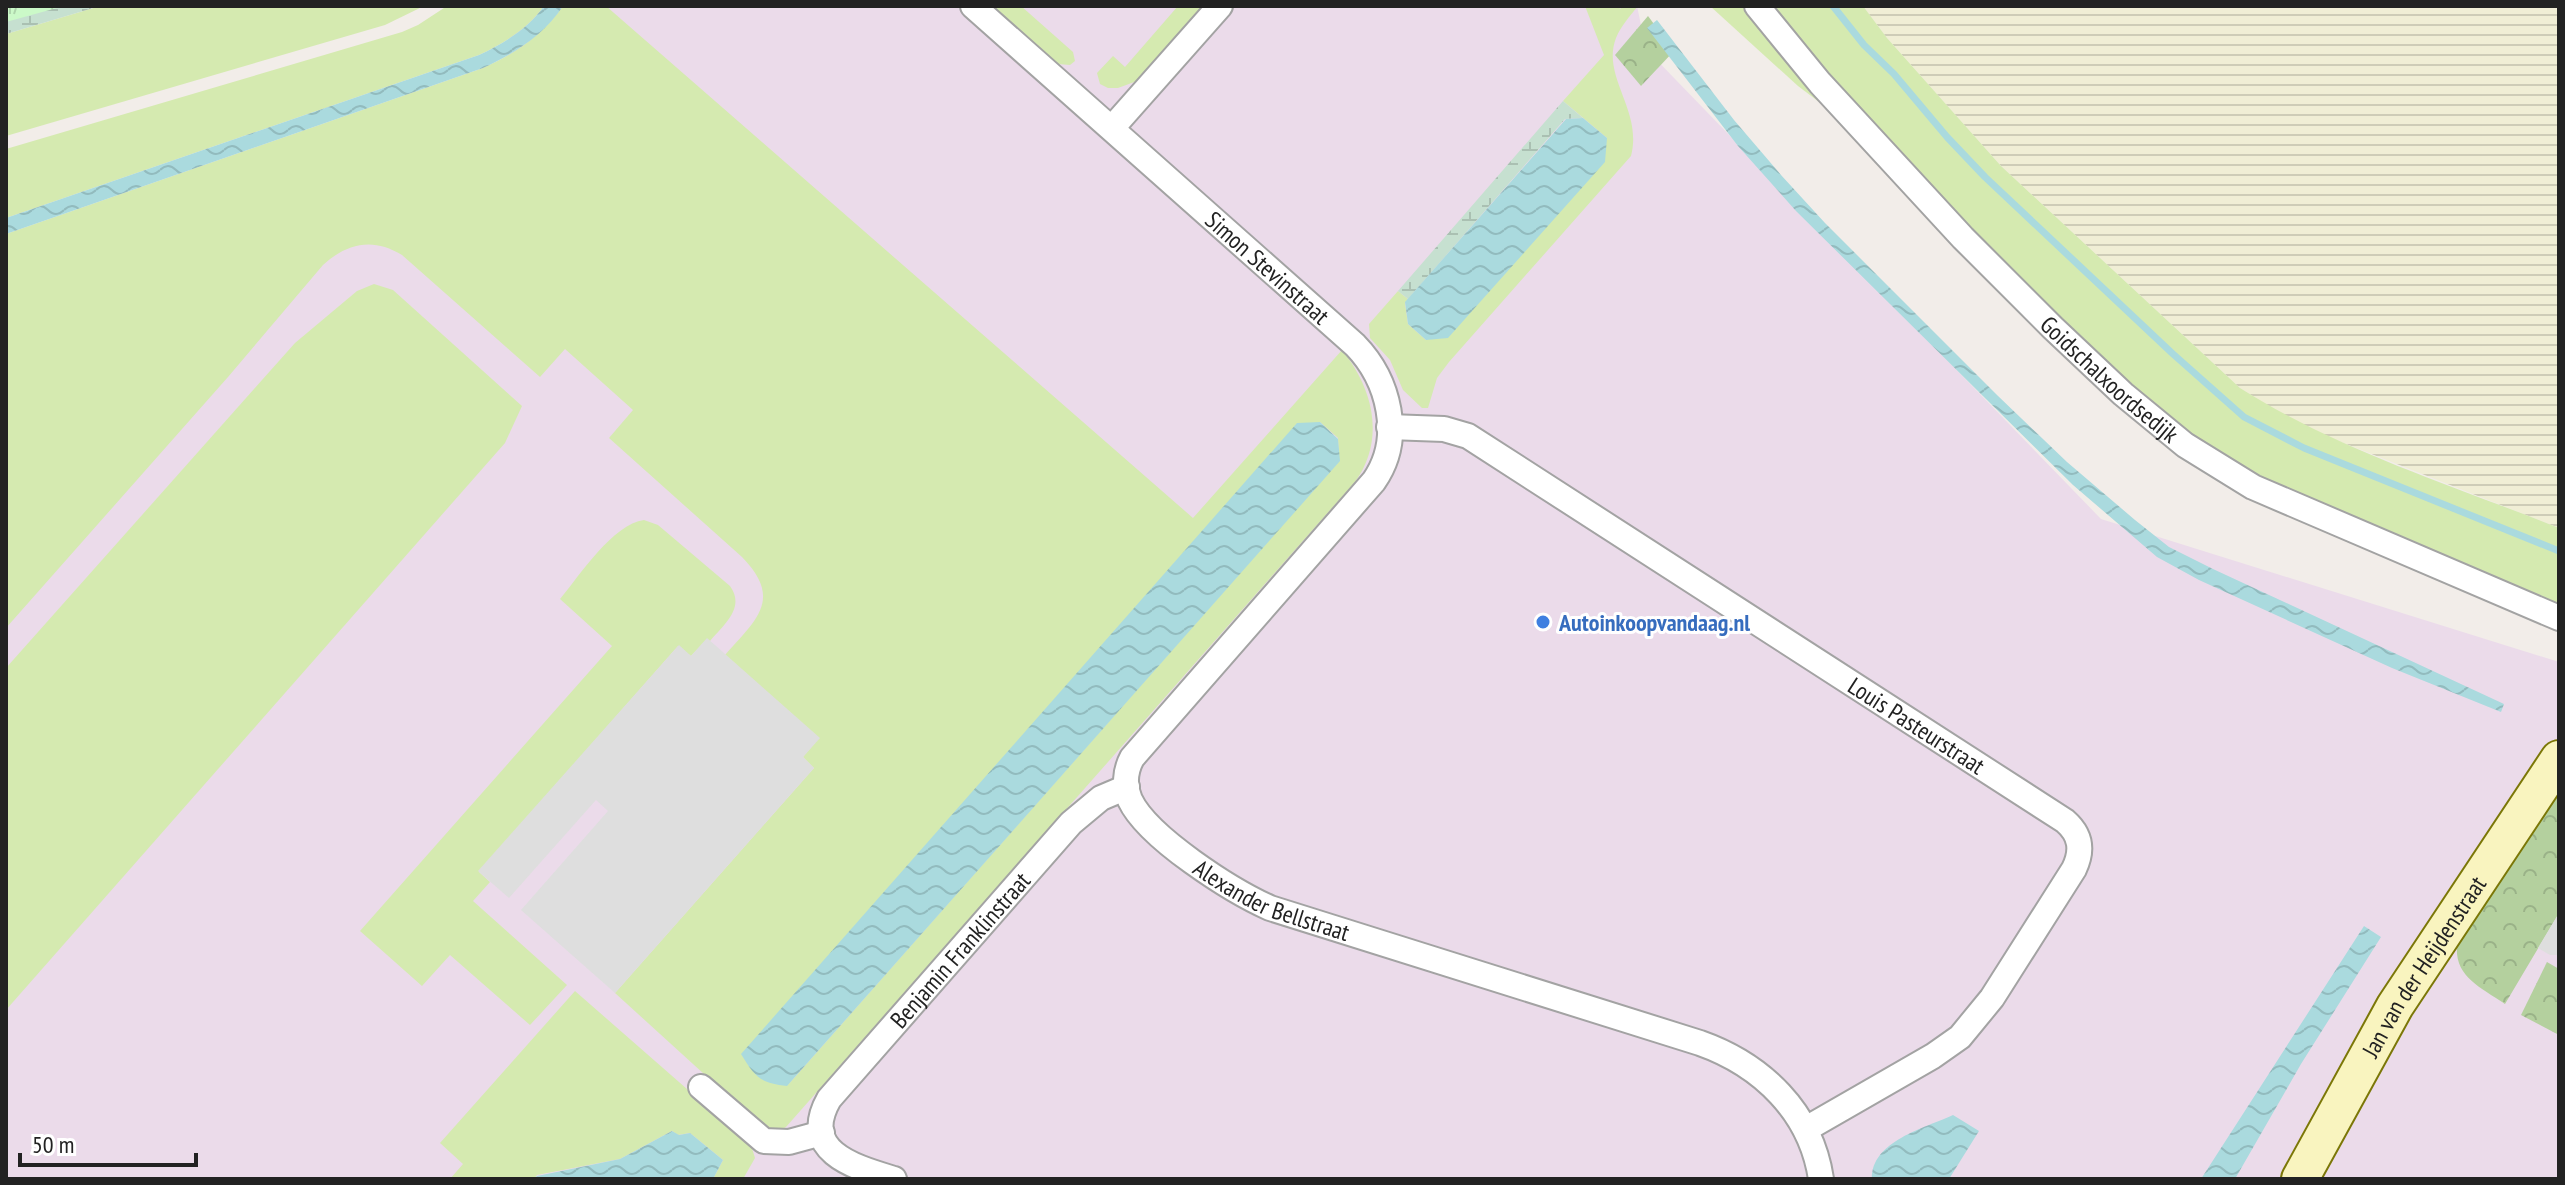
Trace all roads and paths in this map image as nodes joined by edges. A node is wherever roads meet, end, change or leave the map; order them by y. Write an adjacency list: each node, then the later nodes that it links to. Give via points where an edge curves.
1 (973, 6): 4 (street)
2 (1220, 6): 4 (street)
3 (1757, 6): 6 (street, Goidschalxoordsedijk, via 1953,228 2123,394 2185,445 2281,500)
4 (1112, 128): 5 (street, Simon Stevinstraat, via 1366,355 1385,391)
5 (1389, 427): 8 (street, via 1384,460 1374,481 1135,754 1127,768); 10 (street, Louis Pasteurstraat, via 1458,431 1476,441 2076,833 2080,850 2074,869 1972,1024 1933,1056)
6 (2559, 618)
7 (2559, 759): 14 (street, Jan van der Heijdenstraat, via 2395,1006)
8 (1127, 787): 10 (street, Alexander Bellstraat, via 1136,810 1161,835 1247,897 1293,917 1717,1050 1766,1079); 11 (street, Benjamin Franklinstraat, via 1101,798 1071,823 829,1099 822,1113)
9 (701, 1087): 11 (street, via 764,1141 789,1142)
10 (1806, 1129): 13 (street, Alexander Bellstraat)
11 (822, 1133): 12 (street, via 843,1161)
12 (894, 1179)
13 (1821, 1179)
14 (2300, 1179)

